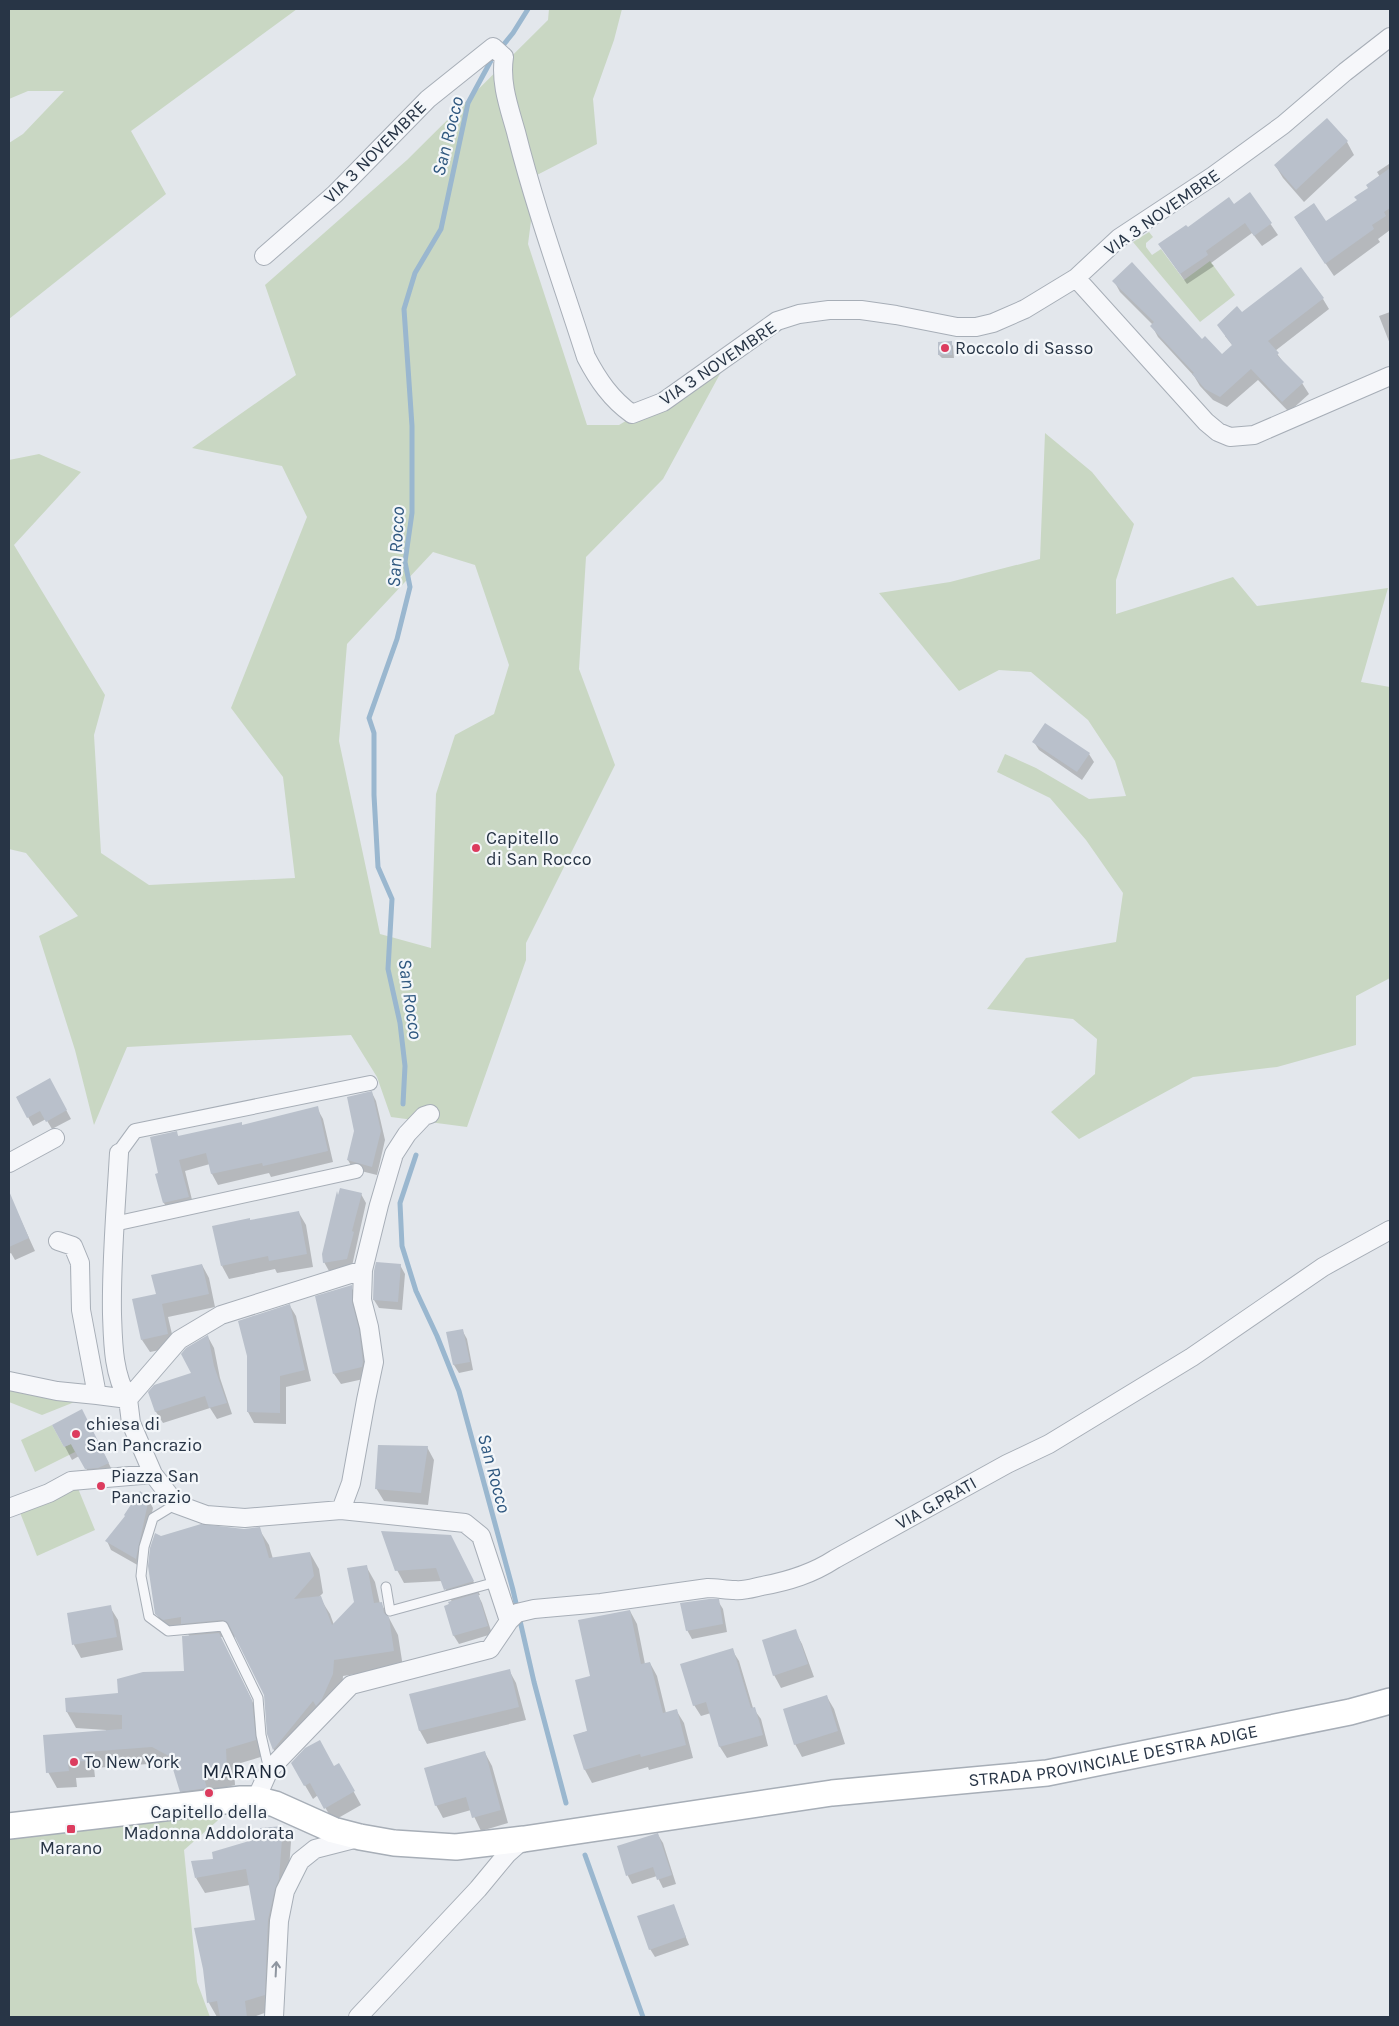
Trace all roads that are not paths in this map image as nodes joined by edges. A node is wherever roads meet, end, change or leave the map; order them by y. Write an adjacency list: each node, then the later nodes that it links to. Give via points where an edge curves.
1 (1390, 37): 3 (street, VIA 3 NOVEMBRE, via 1283,125 1119,238)
2 (264, 256): 3 (street, VIA 3 NOVEMBRE, via 335,194 428,99 493,47 500,54 504,88 523,161 586,357 598,380 618,404 632,414 663,402 777,321 799,314 861,310 957,327 976,327 1024,309)
3 (1076, 278): 4 (street, via 1206,422 1218,432 1230,436 1247,436 1267,430)
4 (1390, 376)
5 (370, 1083): 8 (street, via 135,1130)
6 (430, 1114): 14 (street, via 407,1134 394,1154)
7 (54, 1138): 9 (street)
8 (119, 1153): 11 (street)
9 (9, 1163)
10 (356, 1171): 11 (street)
11 (114, 1224): 17 (street, via 113,1343 121,1387)
12 (1390, 1230): 24 (street, VIA G.PRATI, via 1323,1267 1192,1357 1049,1444 807,1574 750,1589 708,1588 534,1609)
13 (58, 1241): 16 (street, via 73,1246 80,1262 81,1310)
14 (363, 1270): 17 (street, via 221,1315 179,1340); 21 (street, via 362,1300 374,1362 351,1483)
15 (9, 1381): 16 (street)
16 (97, 1395): 17 (street)
17 (128, 1399): 18 (street, via 131,1423)
18 (153, 1474): 19 (street); 20 (street, via 71,1481 48,1494)
19 (176, 1504): 21 (street, via 206,1515 245,1518); 26 (lane, via 153,1518 144,1547 141,1576 149,1617 168,1631 223,1626 258,1698 261,1736)
20 (9, 1508)
21 (341, 1510): 22 (street, via 465,1523 480,1536)
22 (496, 1582): 23 (lane, via 390,1611); 24 (street)
23 (386, 1587)
24 (513, 1617): 26 (street, via 490,1649 351,1685)
25 (1390, 1701): 30 (main road, STRADA PROVINCIALE DESTRA ADIGE, via 1350,1712 1047,1773 832,1793)
26 (269, 1770): 27 (street)
27 (256, 1799): 28 (main road, STRADA PROVINCIALE DESTRA ADIGE); 29 (main road, STRADA PROVINCIALE DESTRA ADIGE, via 333,1830)
28 (9, 1828)
29 (360, 1837): 30 (main road, STRADA PROVINCIALE DESTRA ADIGE, via 394,1843 456,1846); 31 (street, one-way to 29, via 279,1921 285,1892 300,1861 315,1849)
30 (524, 1839): 32 (street)
31 (274, 2017)
32 (358, 2017)

